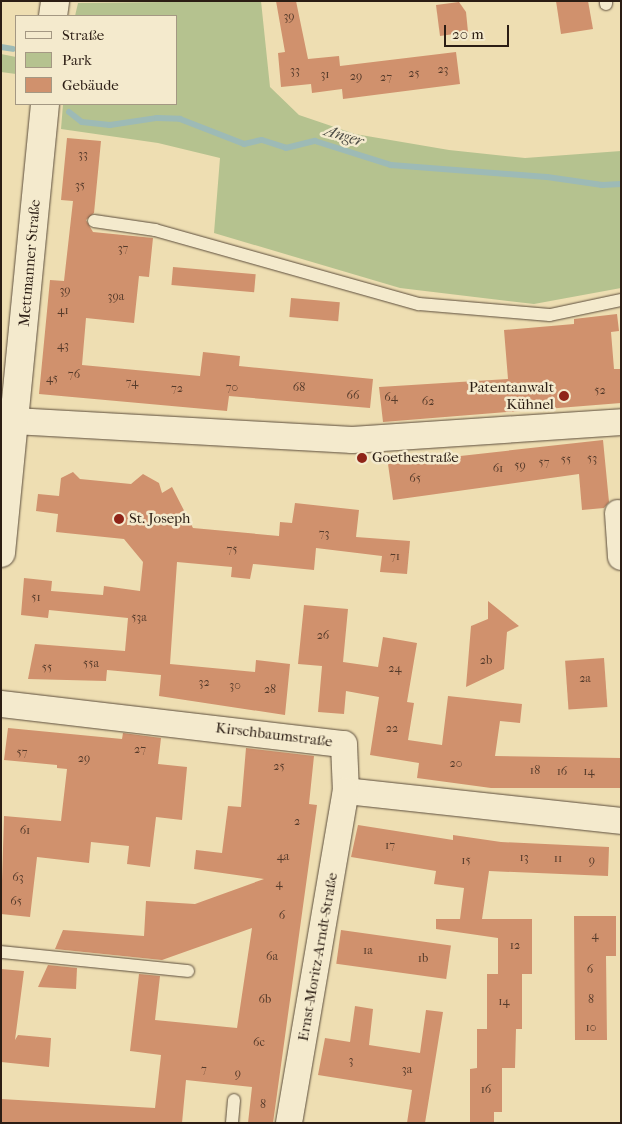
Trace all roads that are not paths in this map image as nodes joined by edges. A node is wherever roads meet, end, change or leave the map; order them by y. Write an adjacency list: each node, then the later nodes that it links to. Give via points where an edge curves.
1 (55, 1): 2 (main road)
2 (53, 15)
3 (44, 105): 6 (main road, Mettmanner Straße)
4 (94, 221): 5 (lane, via 155,230 419,304 550,315)
5 (621, 300)
6 (8, 421): 7 (street, via 352,440); 9 (main road, Mettmanner Straße)
7 (621, 422)
8 (618, 513): 10 (street)
9 (1, 552)
10 (621, 557)
11 (1, 704): 12 (street, Kirschbaumstraße, via 344,744)
12 (346, 791): 13 (street); 18 (street, Ernst-Moritz-Arndt-Straße)
13 (621, 821)
14 (1, 952): 15 (lane)
15 (188, 971)
16 (234, 1100): 17 (lane)
17 (232, 1123)
18 (289, 1123)

